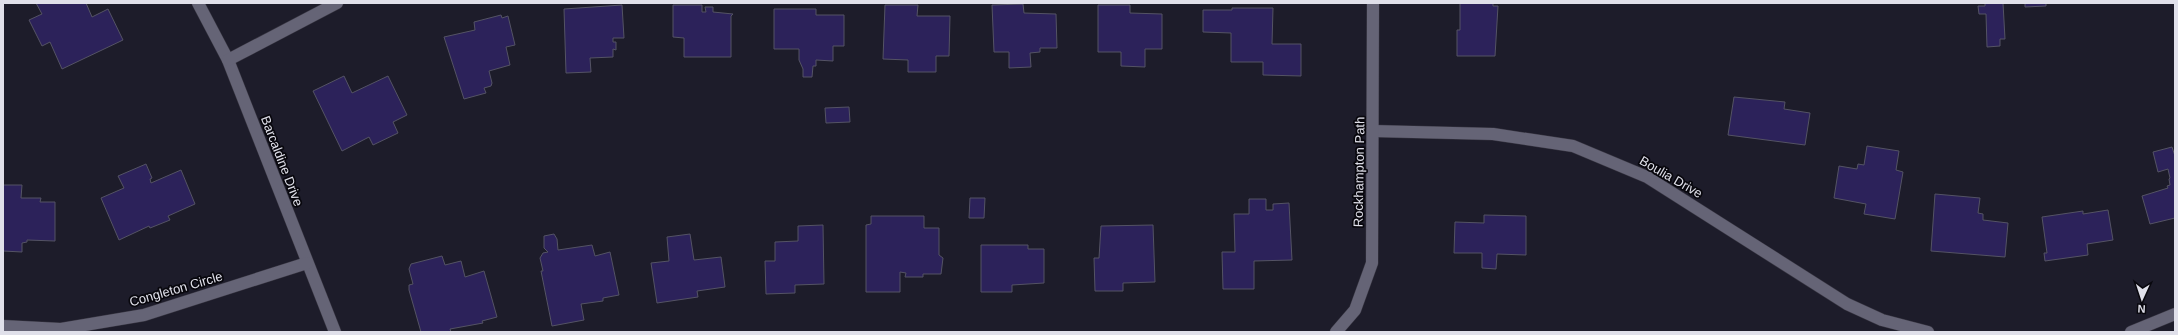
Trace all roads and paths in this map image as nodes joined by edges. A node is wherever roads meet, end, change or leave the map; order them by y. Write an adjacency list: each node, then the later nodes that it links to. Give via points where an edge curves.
1 (198, 3): 4 (street, Barcaldine Drive)
2 (336, 3): 4 (street)
3 (1372, 3): 5 (street, Rockhampton Path)
4 (228, 60): 6 (street, Barcaldine Drive)
5 (1374, 131): 10 (street, Rockhampton Path, via 1372,263 1355,310); 11 (street, Boulia Drive, via 1493,134 1573,146 1647,177 1847,304 1882,320)
6 (307, 263): 8 (street, Congleton Circle, via 144,315 61,329); 9 (street, Barcaldine Drive)
7 (2175, 314): 12 (street)
8 (3, 326)
9 (335, 332)
10 (1336, 332)
11 (1928, 332)
12 (2131, 332)

